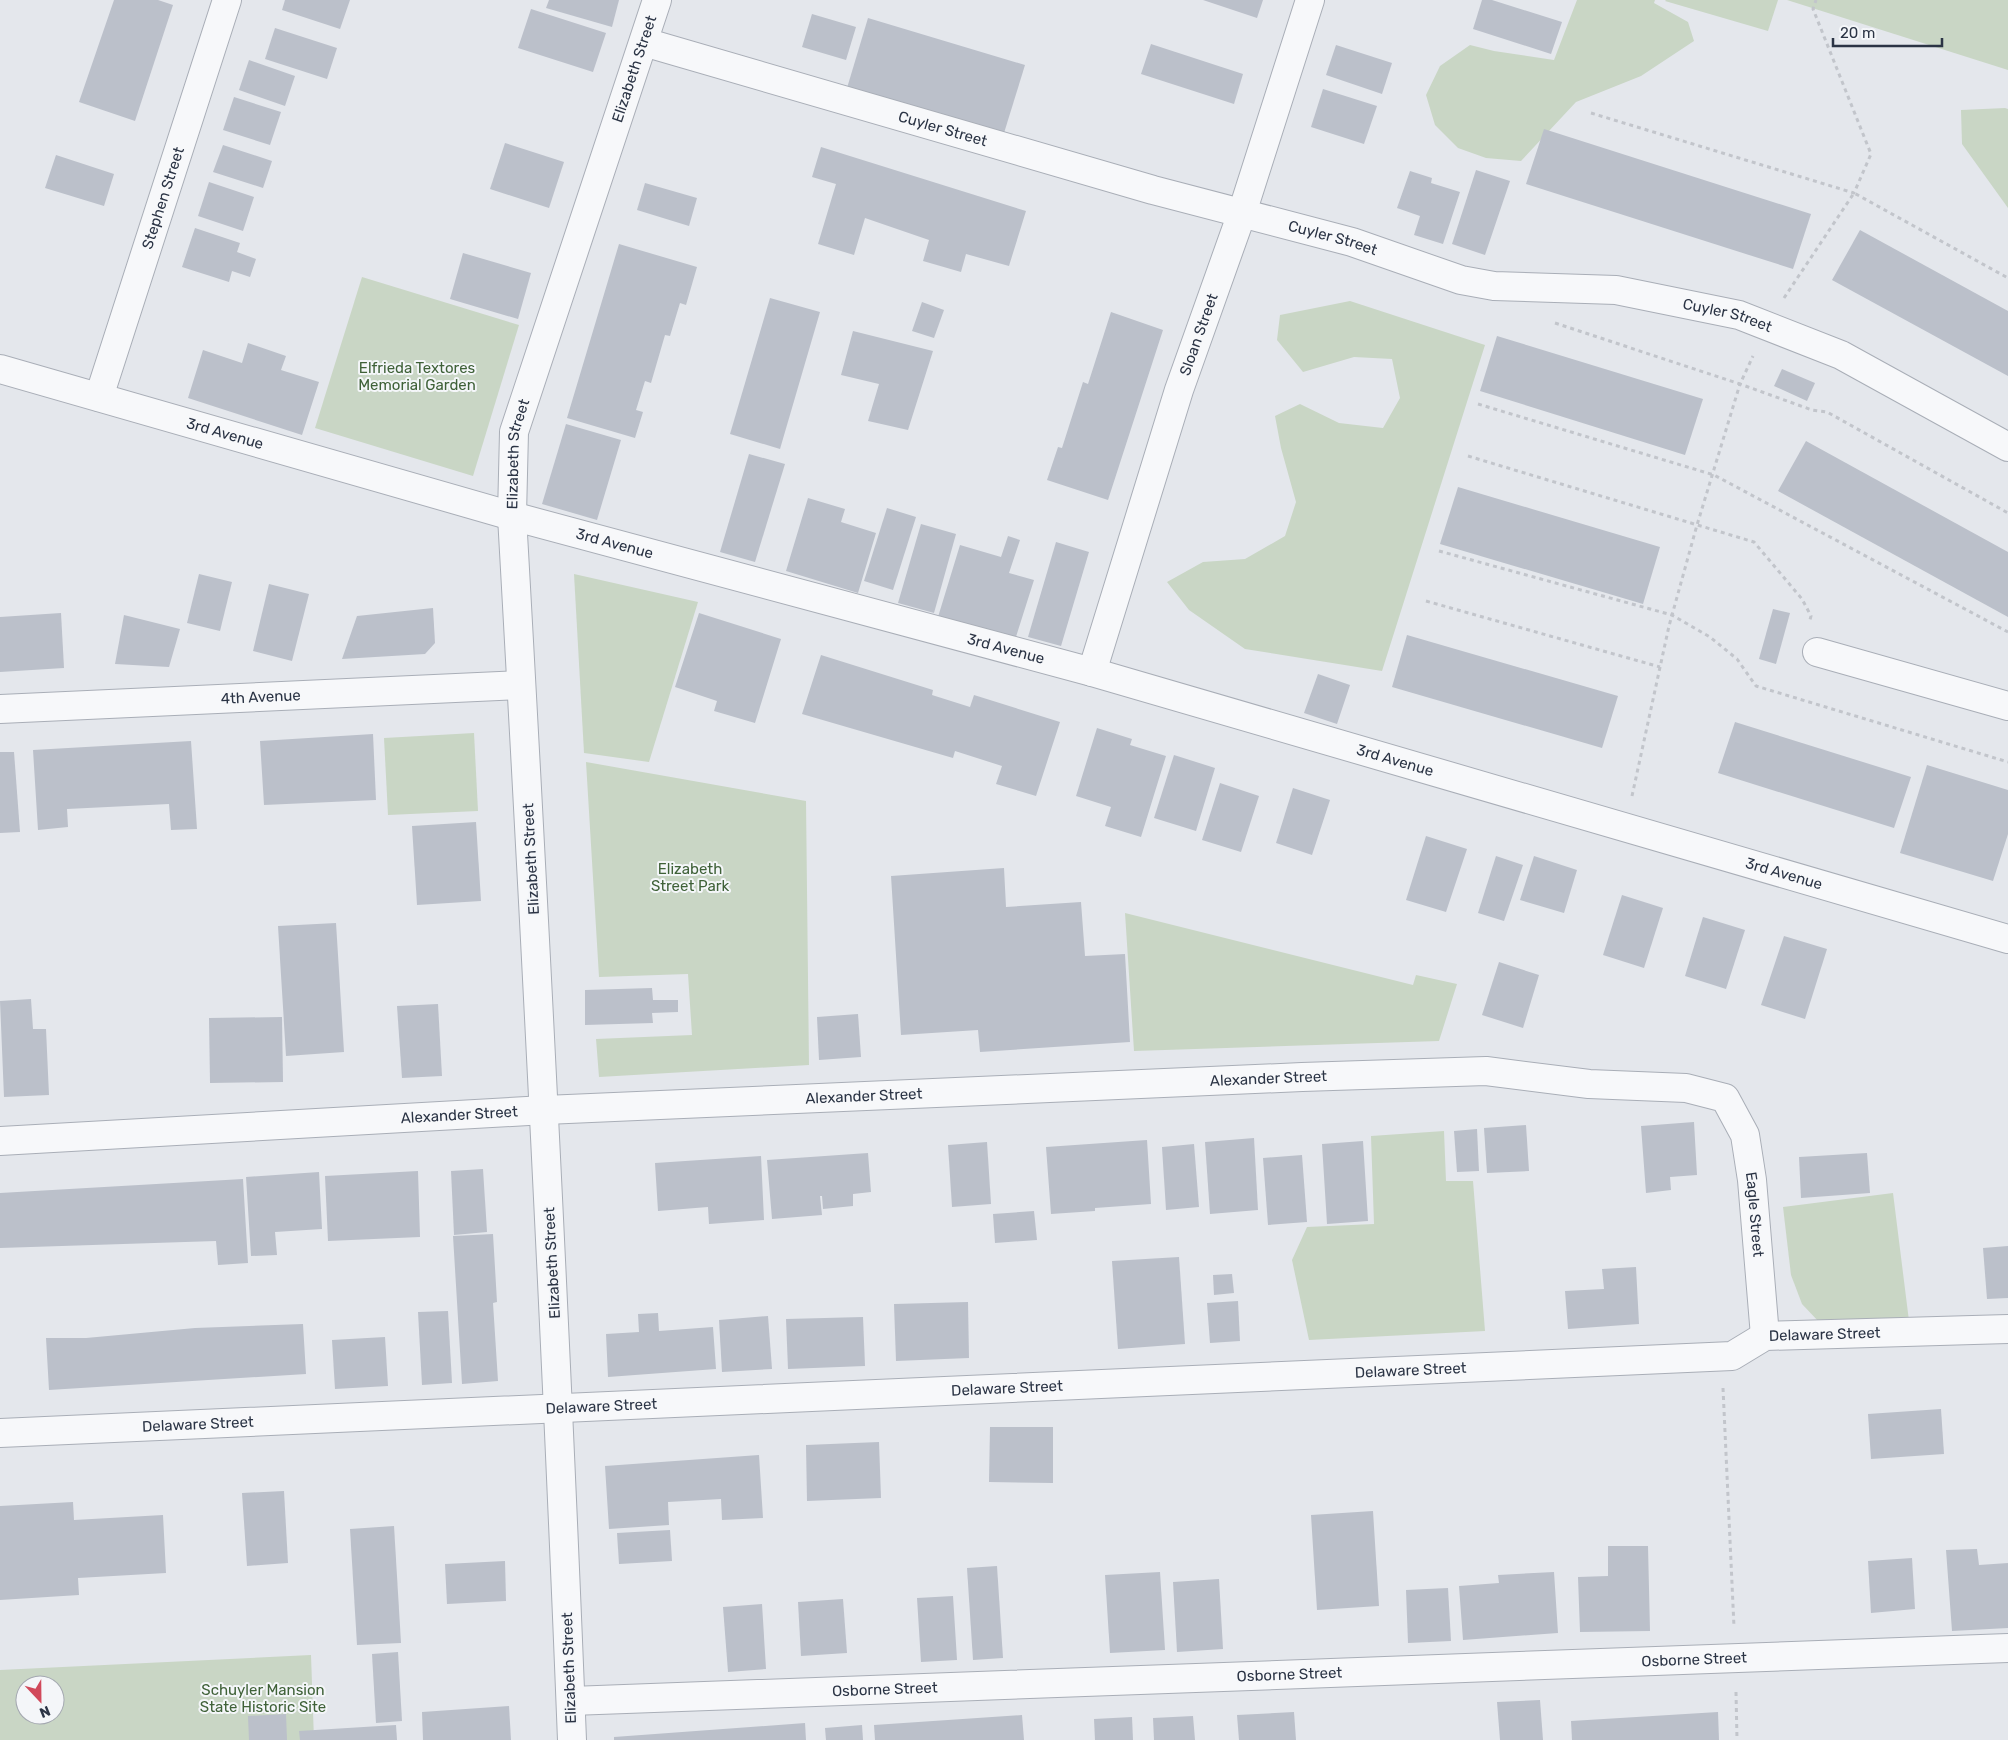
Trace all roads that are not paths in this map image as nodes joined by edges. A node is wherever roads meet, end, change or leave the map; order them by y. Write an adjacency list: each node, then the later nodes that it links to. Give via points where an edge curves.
1 (227, 0): 7 (street, Stephen Street)
2 (657, 0): 4 (street, Elizabeth Street)
3 (1310, 0): 5 (street, Sloan Street)
4 (644, 42): 5 (street, Cuyler Street); 9 (street, Elizabeth Street, via 514,432)
5 (1242, 213): 8 (street, Cuyler Street, via 1352,242 1461,280 1494,286 1616,290 1739,315 1841,355); 11 (street, Sloan Street, via 1179,390)
6 (0, 368): 7 (street, 3rd Avenue)
7 (99, 397): 9 (street, 3rd Avenue)
8 (2008, 447)
9 (512, 516): 11 (street, 3rd Avenue); 12 (street, Elizabeth Street)
10 (1817, 652): 13 (street)
11 (1092, 672): 15 (street, 3rd Avenue)
12 (521, 685): 14 (street, 4th Avenue); 17 (street, Elizabeth Street)
13 (2008, 706)
14 (0, 709)
15 (2008, 939)
16 (1725, 1098): 17 (street, Alexander Street, via 1686,1088 1589,1084 1486,1071); 20 (street, Eagle Street, via 1745,1135 1752,1180)
17 (545, 1110): 18 (street, Alexander Street); 21 (street, Elizabeth Street)
18 (0, 1141)
19 (2008, 1329): 20 (street, Delaware Street)
20 (1765, 1336): 21 (street, Delaware Street, via 1732,1356)
21 (559, 1409): 22 (street, Delaware Street); 24 (street, Elizabeth Street)
22 (0, 1433)
23 (2008, 1648): 24 (street, Osborne Street)
24 (571, 1701): 25 (street, Elizabeth Street)
25 (572, 1740)

